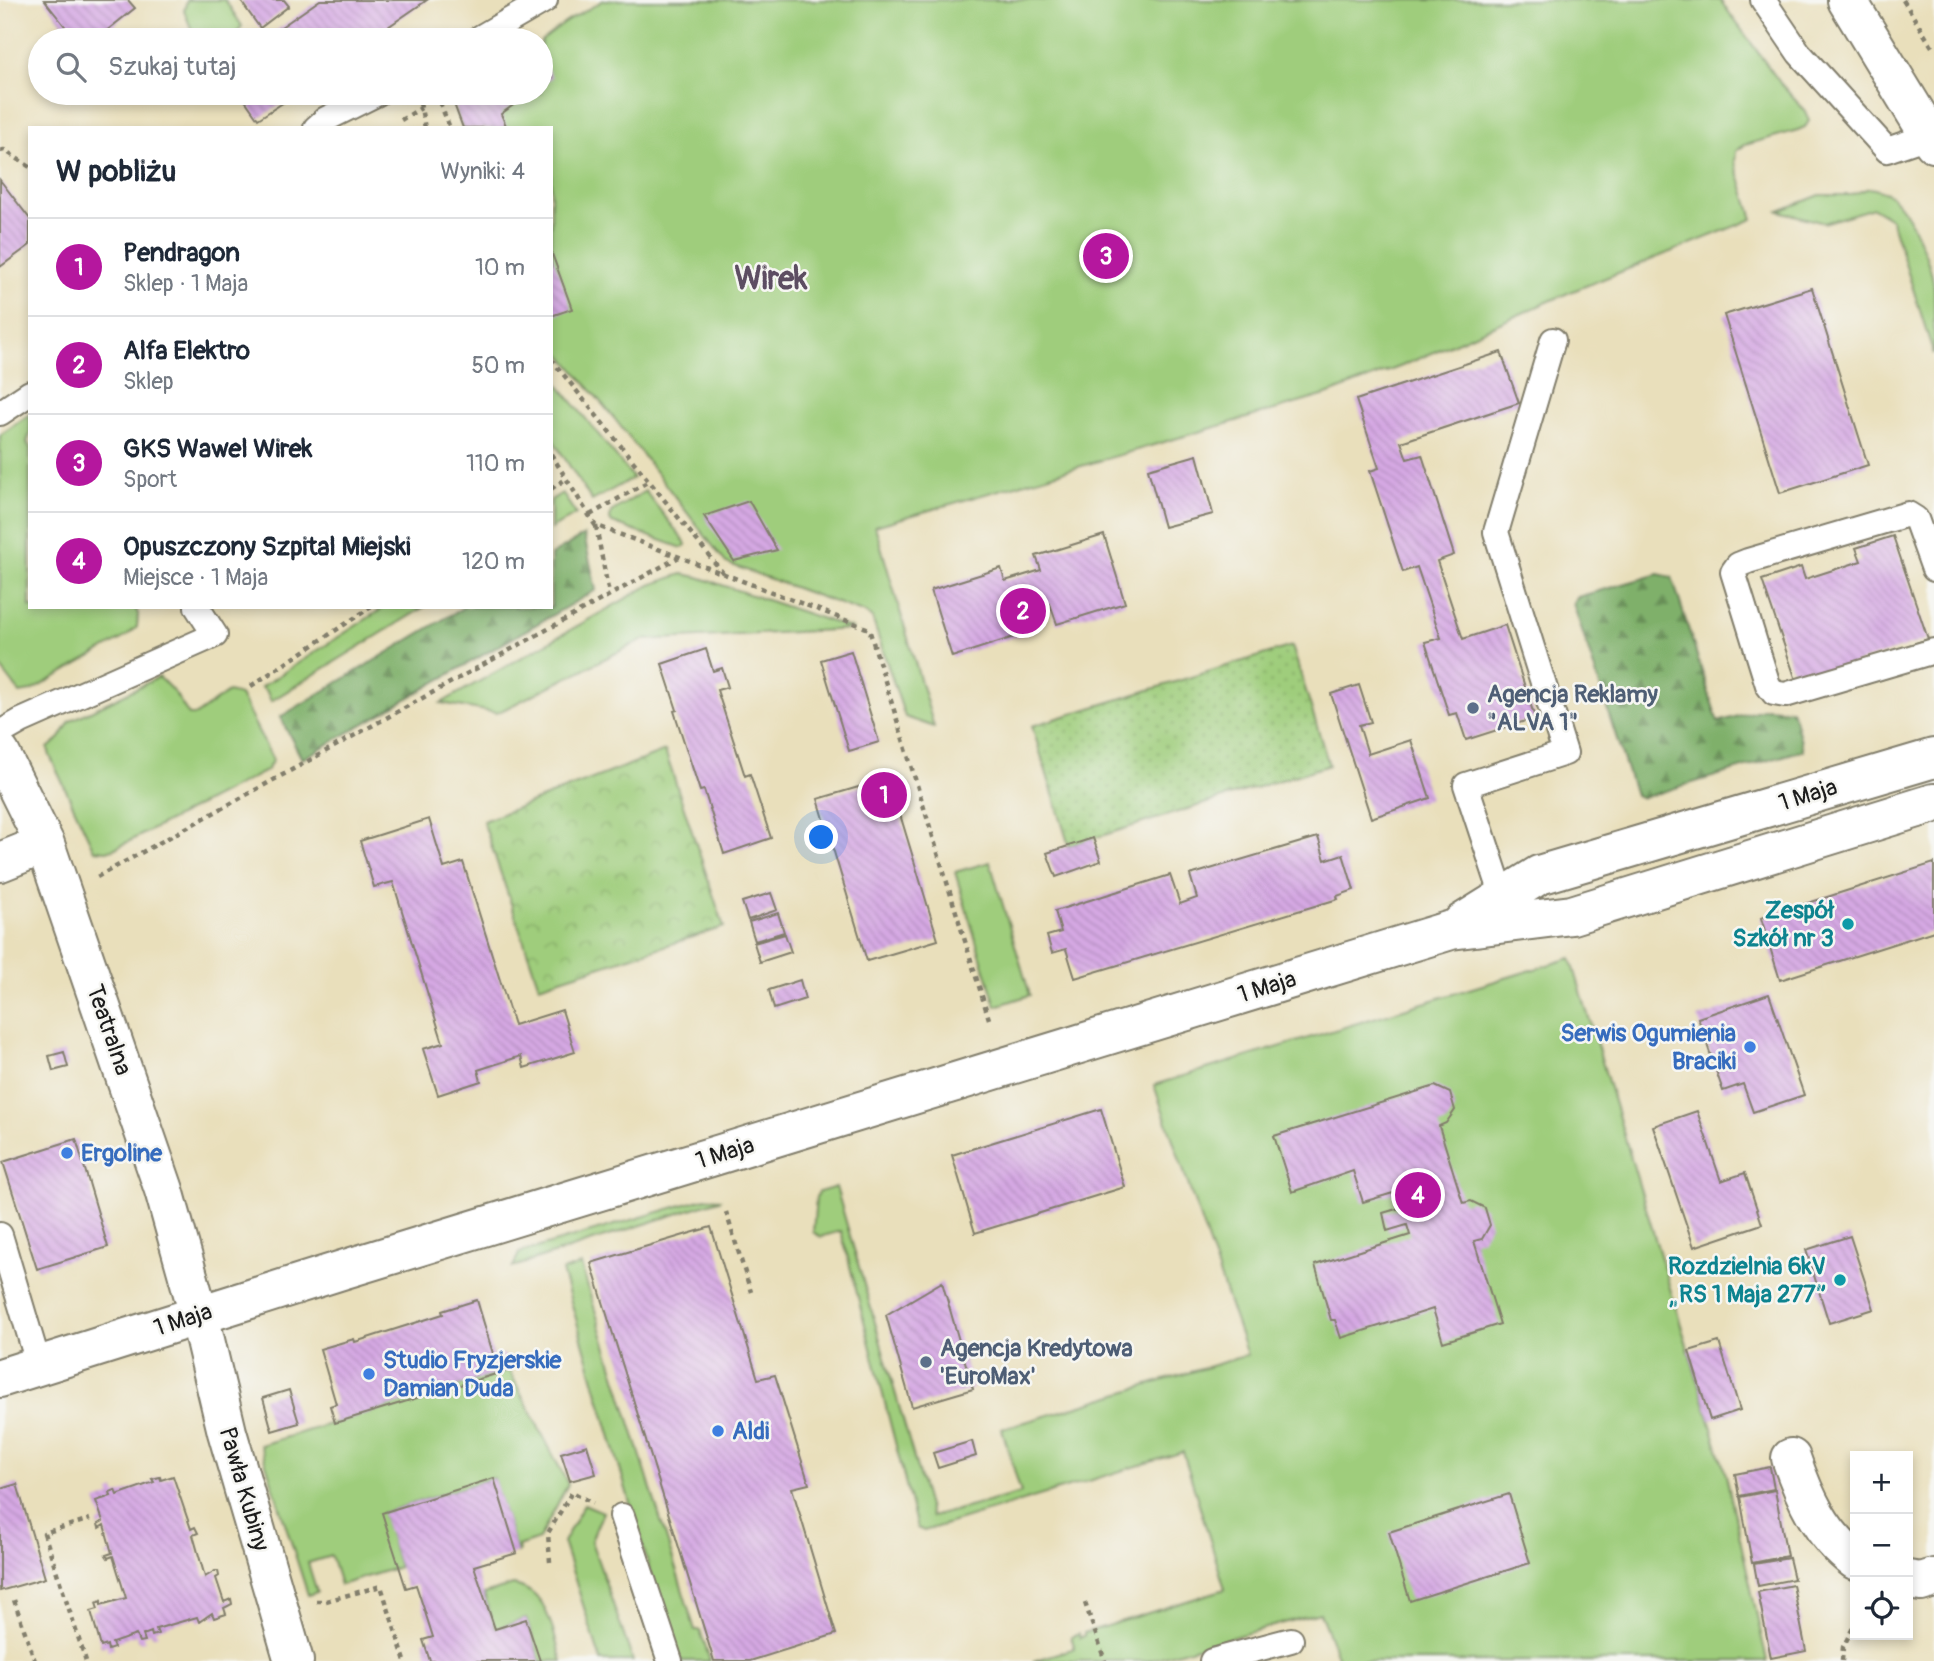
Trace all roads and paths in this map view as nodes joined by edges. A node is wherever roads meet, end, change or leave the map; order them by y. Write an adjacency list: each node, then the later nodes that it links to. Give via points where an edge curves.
1 (545, 0): 5 (lane)
2 (1763, 0): 15 (lane, via 1799,53 1887,150)
3 (1847, 0): 15 (street)
4 (1903, 0): 6 (path)
5 (497, 28)
6 (1934, 50)
7 (354, 105): 12 (lane)
8 (420, 105): 10 (path)
9 (441, 105): 14 (path)
10 (421, 108): 11 (path); 13 (path)
11 (397, 122)
12 (318, 126)
13 (425, 126)
14 (449, 126)
15 (1933, 137)
16 (0, 151): 17 (path)
17 (28, 166)
18 (1553, 340): 43 (lane, via 1496,532 1565,753 1466,785)
19 (553, 361): 24 (path)
20 (28, 394): 21 (lane)
21 (0, 414)
22 (553, 457): 23 (path)
23 (566, 479): 25 (path); 26 (path)
24 (649, 481): 26 (path); 30 (path)
25 (553, 488)
26 (590, 516): 27 (path)
27 (595, 525): 28 (path); 31 (path)
28 (680, 557): 30 (path); 31 (path)
29 (1934, 569): 34 (lane, via 1919,525 1908,513 1748,561 1733,572 1774,693 1785,695)
30 (723, 573): 45 (path, via 869,629)
31 (609, 594): 42 (path)
32 (198, 609): 36 (lane, via 215,635)
33 (368, 609): 35 (path)
34 (1934, 650)
35 (251, 686)
36 (0, 733)
37 (0, 753): 40 (street, Teatralna)
38 (1934, 758): 43 (street, 1 Maja, via 1539,875)
39 (1934, 803): 44 (street, 1 Maja, via 1572,915)
40 (45, 844): 41 (street); 49 (street, Teatralna, via 164,1190)
41 (0, 862)
42 (95, 878)
43 (1503, 897): 44 (street, 1 Maja)
44 (1451, 930): 49 (street, 1 Maja)
45 (989, 1018)
46 (726, 1212): 48 (path)
47 (0, 1234): 50 (lane)
48 (751, 1292)
49 (198, 1315): 50 (street, 1 Maja); 66 (street, Pawła Kubiny, via 224,1422)
50 (39, 1366): 51 (street, 1 Maja)
51 (0, 1378)
52 (1791, 1458): 55 (street, via 1815,1516)
53 (622, 1516): 56 (path, via 572,1492 548,1532); 68 (lane)
54 (90, 1519): 65 (path, via 44,1533)
55 (1850, 1555)
56 (550, 1562)
57 (1934, 1578): 58 (street)
58 (1913, 1581)
59 (311, 1599): 67 (path, via 326,1601 380,1586)
60 (14, 1600): 64 (path)
61 (1085, 1603): 69 (path)
62 (1850, 1634): 71 (path)
63 (1291, 1640): 70 (lane)
64 (34, 1661)
65 (86, 1661)
66 (294, 1661)
67 (405, 1661)
68 (670, 1661)
69 (1105, 1661)
70 (1212, 1661)
71 (1842, 1661)

